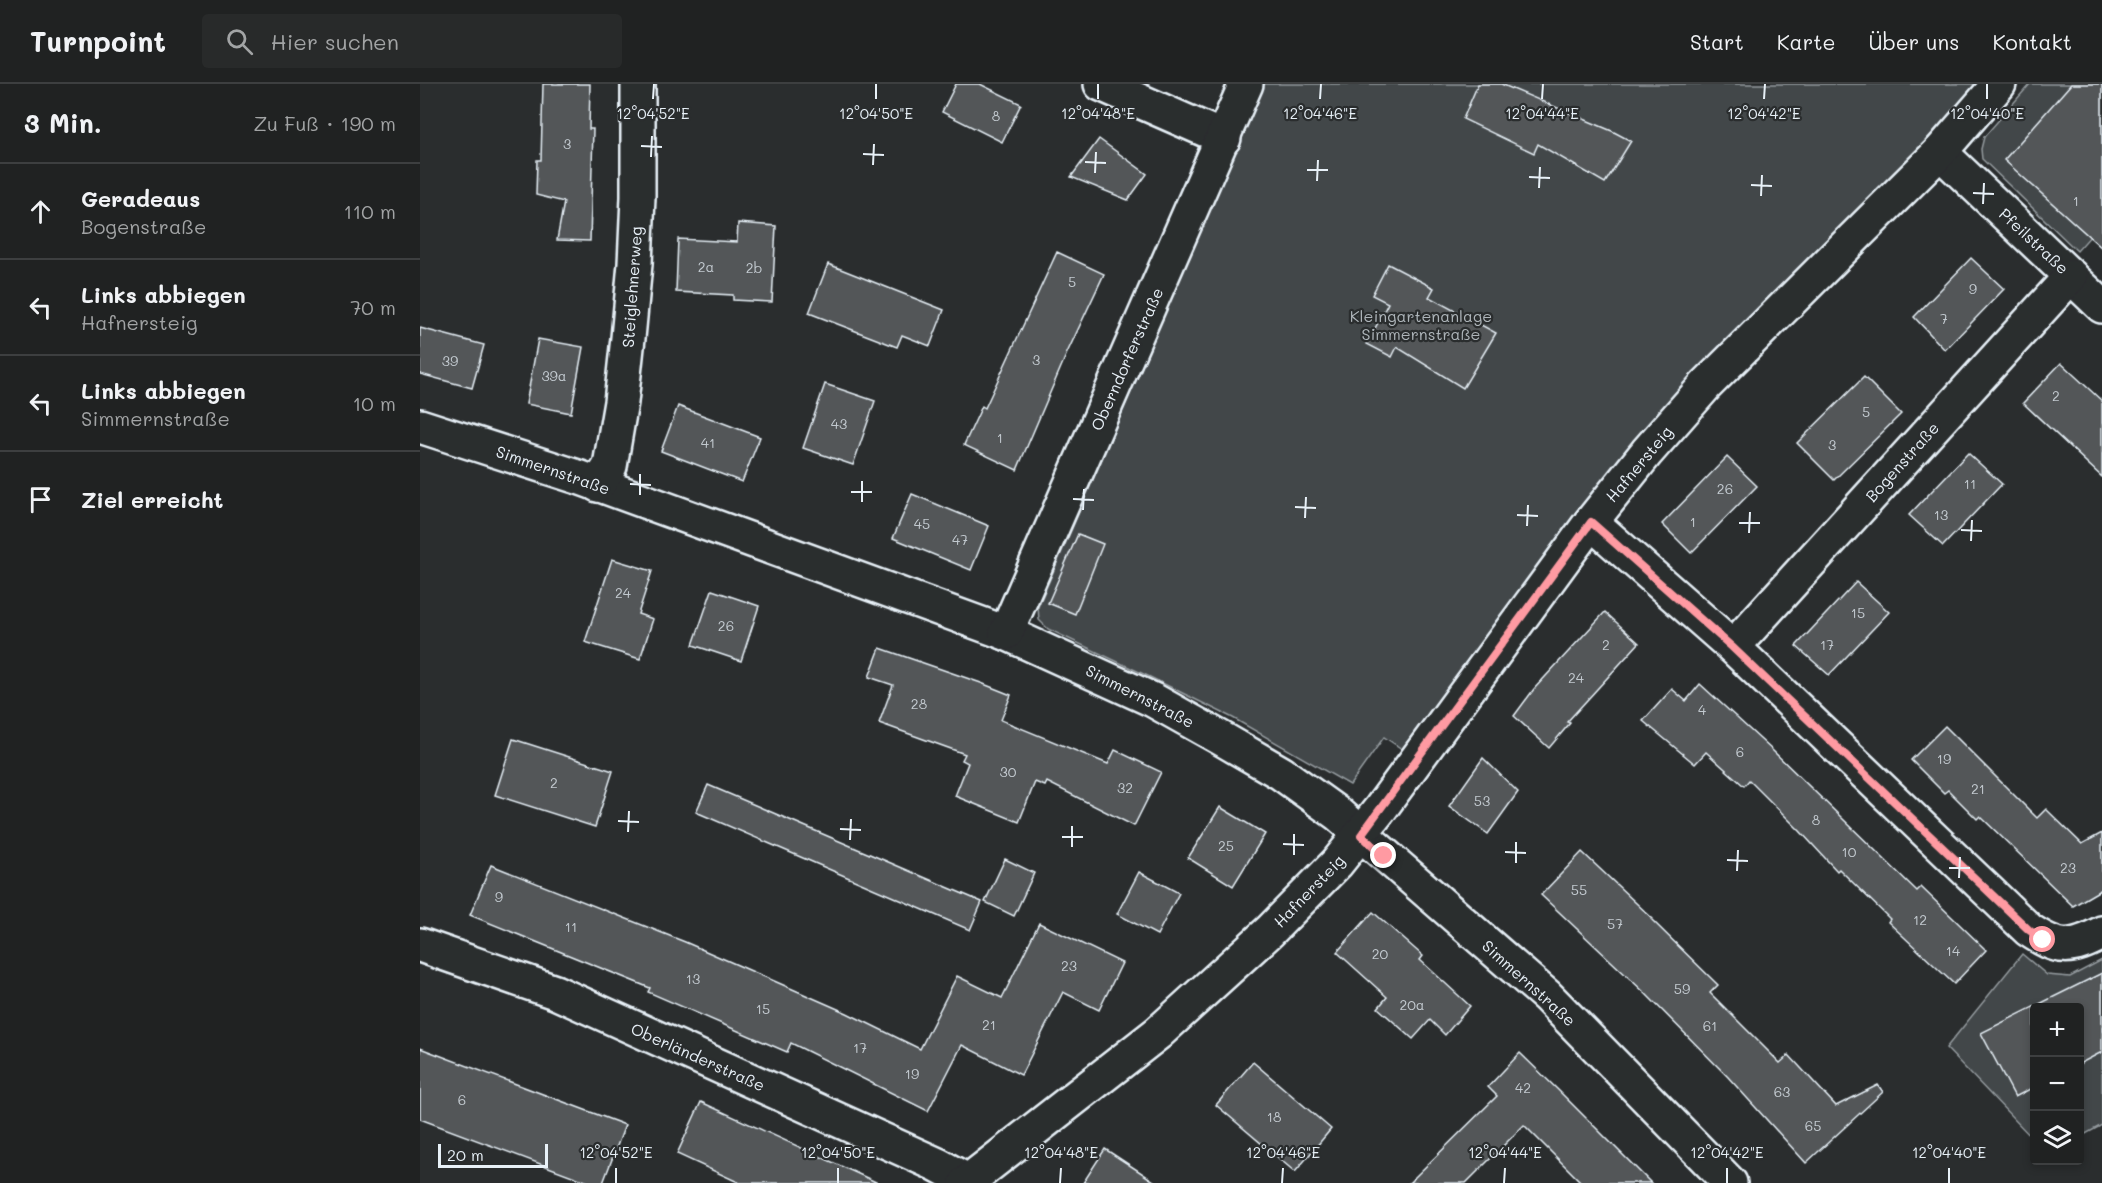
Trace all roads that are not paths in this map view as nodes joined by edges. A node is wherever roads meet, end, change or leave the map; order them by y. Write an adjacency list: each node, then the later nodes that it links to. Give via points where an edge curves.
1 (638, 84): 10 (street, Steiglehnerweg, via 638,197 628,338 610,466)
2 (1101, 84): 5 (street)
3 (1246, 84): 5 (street, Oberndorferstraße)
4 (1999, 84): 6 (street, Hafnersteig)
5 (1224, 138): 12 (street, Oberndorferstraße)
6 (1940, 152): 7 (street, Pfeilstraße); 11 (street, Hafnersteig, via 1706,385)
7 (2072, 276): 8 (street, Pfeilstraße); 13 (street, Bogenstraße)
8 (2102, 306)
9 (420, 426): 10 (street, Simmernstraße)
10 (598, 485): 12 (street, Simmernstraße)
11 (1591, 522): 13 (street); 14 (street, Hafnersteig)
12 (1006, 633): 14 (street, Simmernstraße, via 1153,700 1219,737 1281,773)
13 (1732, 647): 15 (street, via 2029,930 2043,940 2065,947)
14 (1361, 835): 17 (street, Hafnersteig, via 1270,931 1158,1032); 18 (street, Simmernstraße, via 1547,996)
15 (2102, 933)
16 (420, 945): 17 (street, Oberländerstraße, via 555,992)
17 (968, 1182)
18 (1730, 1183)

